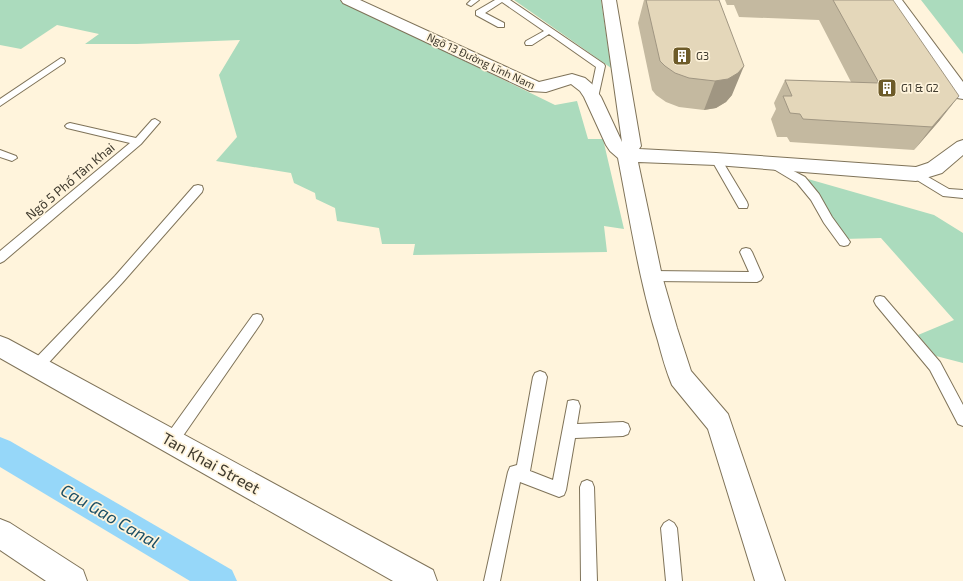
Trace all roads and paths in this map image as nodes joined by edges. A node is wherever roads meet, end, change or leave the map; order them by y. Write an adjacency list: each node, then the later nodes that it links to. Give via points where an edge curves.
1 (348, 0): 11 (street, Ngõ 13 Đường Lĩnh Nam, via 536,87 543,88 568,80 578,81)
2 (500, 0): 6 (lane, via 479,12)
3 (505, 0): 7 (lane)
4 (608, 0): 18 (street, via 632,146)
5 (892, 0): 10 (street)
6 (501, 25)
7 (549, 31): 8 (lane); 11 (lane, via 601,66)
8 (529, 43)
9 (61, 60): 12 (lane)
10 (963, 94)
11 (594, 100): 18 (street, Ngõ 13 Đường Lĩnh Nam, via 615,145)
12 (0, 103)
13 (155, 122): 15 (lane, Ngõ 5 Phố Tân Khai)
14 (70, 126): 15 (lane)
15 (138, 142): 28 (lane, Ngõ 5 Phố Tân Khai)
16 (963, 146): 22 (street, via 935,168)
17 (0, 153): 19 (lane)
18 (627, 155): 20 (street); 29 (street)
19 (12, 158)
20 (716, 159): 21 (street); 25 (lane)
21 (771, 163): 22 (street); 26 (lane, via 801,180)
22 (916, 174): 24 (lane, via 947,193)
23 (198, 189): 33 (lane, via 119,279)
24 (963, 194)
25 (743, 205)
26 (844, 242)
27 (746, 252): 29 (lane, via 757,277)
28 (0, 258)
29 (651, 276): 49 (street, via 681,377 719,423)
30 (880, 301): 36 (lane, via 934,366)
31 (258, 319): 39 (lane)
32 (0, 346): 33 (street, Tan Khai Street)
33 (37, 366): 39 (street, Tan Khai Street)
34 (540, 376): 40 (lane)
35 (573, 406): 38 (lane)
36 (963, 419)
37 (623, 429): 38 (lane)
38 (569, 431): 40 (lane, via 559,490)
39 (171, 441): 45 (street, Tan Khai Street)
40 (522, 475): 46 (lane, via 515,472)
41 (588, 487): 47 (lane)
42 (669, 528): 48 (lane)
43 (1, 537): 44 (street)
44 (72, 581)
45 (422, 581)
46 (492, 581)
47 (589, 581)
48 (674, 581)
49 (770, 581)

